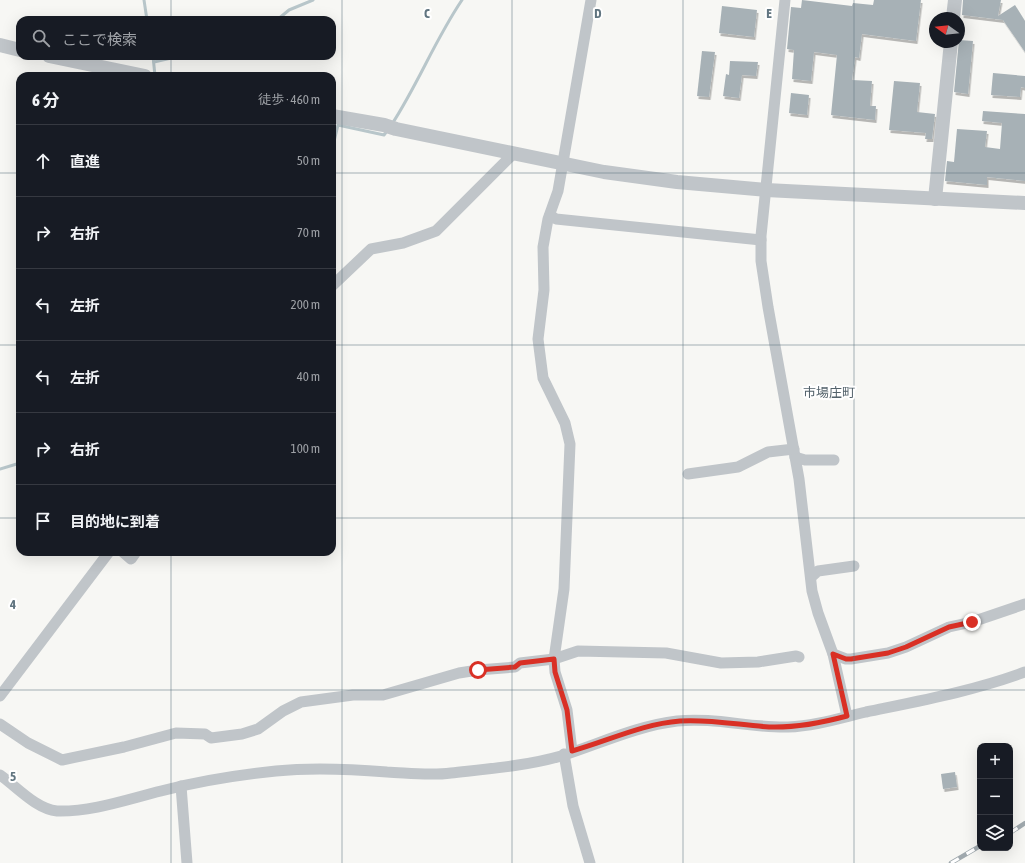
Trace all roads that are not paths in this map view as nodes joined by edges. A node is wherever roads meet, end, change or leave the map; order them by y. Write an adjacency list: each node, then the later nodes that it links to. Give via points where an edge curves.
1 (591, 0): 12 (street)
2 (785, 0): 13 (street)
3 (955, 0): 4 (street)
4 (954, 12)
5 (0, 45): 7 (street)
6 (950, 48): 14 (street)
7 (16, 49)
8 (68, 60): 9 (street)
9 (126, 72)
10 (336, 117): 11 (street)
11 (514, 153): 12 (street); 18 (street, via 436,231 403,243 371,249)
12 (563, 163): 13 (street, via 657,180); 16 (street)
13 (766, 190): 14 (street); 17 (street)
14 (935, 199): 15 (street)
15 (1025, 203)
16 (550, 215): 17 (street, via 556,218); 28 (street, via 543,247 544,290 538,339 540,368 565,423 570,451 564,589)
17 (761, 240): 19 (street, via 761,261 768,308)
18 (336, 282)
19 (795, 453): 20 (street, via 805,460); 21 (street, via 768,452 738,467); 24 (street)
20 (834, 460)
21 (688, 474)
22 (106, 556): 30 (street)
23 (854, 566): 24 (street, via 818,571)
24 (811, 577): 26 (street, via 818,614)
25 (1025, 604): 26 (street, via 949,627 888,653 851,659)
26 (833, 654): 31 (street)
27 (799, 657): 28 (street, via 721,663 666,653 578,651)
28 (554, 659): 32 (street, via 520,663 515,667 460,673 382,695 353,695 301,702 258,729 242,734 211,738 205,734 176,733 62,760 28,743); 33 (street, via 555,672 567,710)
29 (1025, 672): 31 (street, via 993,683)
30 (0, 696)
31 (847, 716): 33 (street, via 806,726 786,727 719,721 679,721 622,733 600,743)
32 (0, 724)
33 (568, 752): 35 (street, via 526,763 450,774 301,769); 37 (street, via 573,806)
34 (0, 775): 35 (street, via 39,805 54,810 82,809)
35 (181, 786): 36 (street)
36 (187, 863)
37 (590, 863)

